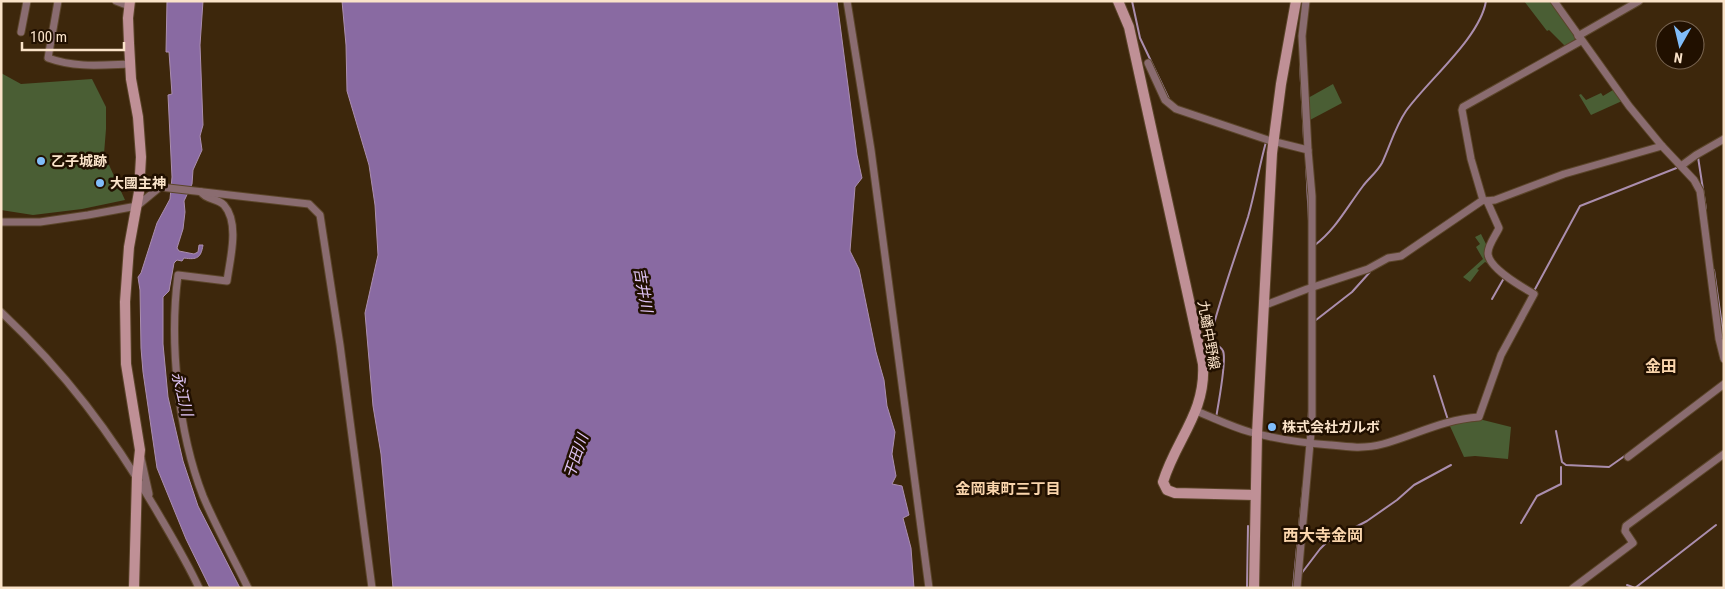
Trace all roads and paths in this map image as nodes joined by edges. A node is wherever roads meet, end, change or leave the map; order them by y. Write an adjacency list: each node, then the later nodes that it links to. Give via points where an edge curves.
1 (27, 1): 11 (street)
2 (58, 1): 14 (street, via 48,58 97,67)
3 (116, 1): 10 (street)
4 (847, 1): 42 (street, via 871,150)
5 (1118, 1): 29 (street, 九蟠中野線, via 1129,27 1202,364 1203,386)
6 (1296, 1): 16 (street)
7 (1306, 1): 18 (street, via 1302,36)
8 (1554, 1): 12 (street)
9 (1639, 1): 12 (street)
10 (130, 3): 14 (street)
11 (21, 32)
12 (1580, 38): 17 (street); 21 (street, via 1463,107 1471,159)
13 (1148, 63): 16 (street, via 1165,100 1176,109)
14 (130, 64): 22 (street, via 140,139)
15 (1724, 139): 19 (street)
16 (1273, 141): 18 (street); 25 (street)
17 (1662, 146): 19 (street); 21 (street, via 1564,174 1495,200)
18 (1305, 150): 24 (street, via 1312,196)
19 (1681, 166): 27 (street, via 1700,191)
20 (200, 191): 22 (street, via 160,188); 40 (street, via 204,196 222,202 234,234 227,281 178,275 174,304 176,368 184,425 200,486); 41 (street, via 309,204 320,215)
21 (1485, 200): 24 (street, via 1401,256); 31 (street, via 1499,228 1489,250 1490,258 1502,273 1532,294 1501,355 1479,417 1448,422 1374,446 1353,448)
22 (137, 206): 23 (street, via 40,222); 32 (street, via 129,247 125,302 126,364)
23 (1, 222)
24 (1310, 288): 25 (street); 31 (street)
25 (1263, 306): 30 (street)
26 (1, 312): 35 (street, via 30,338 76,391)
27 (1724, 359)
28 (1724, 384): 34 (street)
29 (1196, 411): 30 (street); 36 (street, 九蟠中野線, via 1167,469 1163,482 1165,488 1175,493)
30 (1257, 434): 31 (street); 36 (street)
31 (1308, 443): 44 (street)
32 (140, 450): 35 (street); 37 (street)
33 (1724, 454): 45 (street, via 1626,526 1625,531 1633,543)
34 (1628, 457)
35 (137, 477): 37 (street); 38 (street)
36 (1255, 495): 43 (street)
37 (151, 501): 39 (street)
38 (134, 588)
39 (199, 588)
40 (248, 588)
41 (372, 588)
42 (929, 588)
43 (1254, 588)
44 (1297, 588)
45 (1573, 588)

